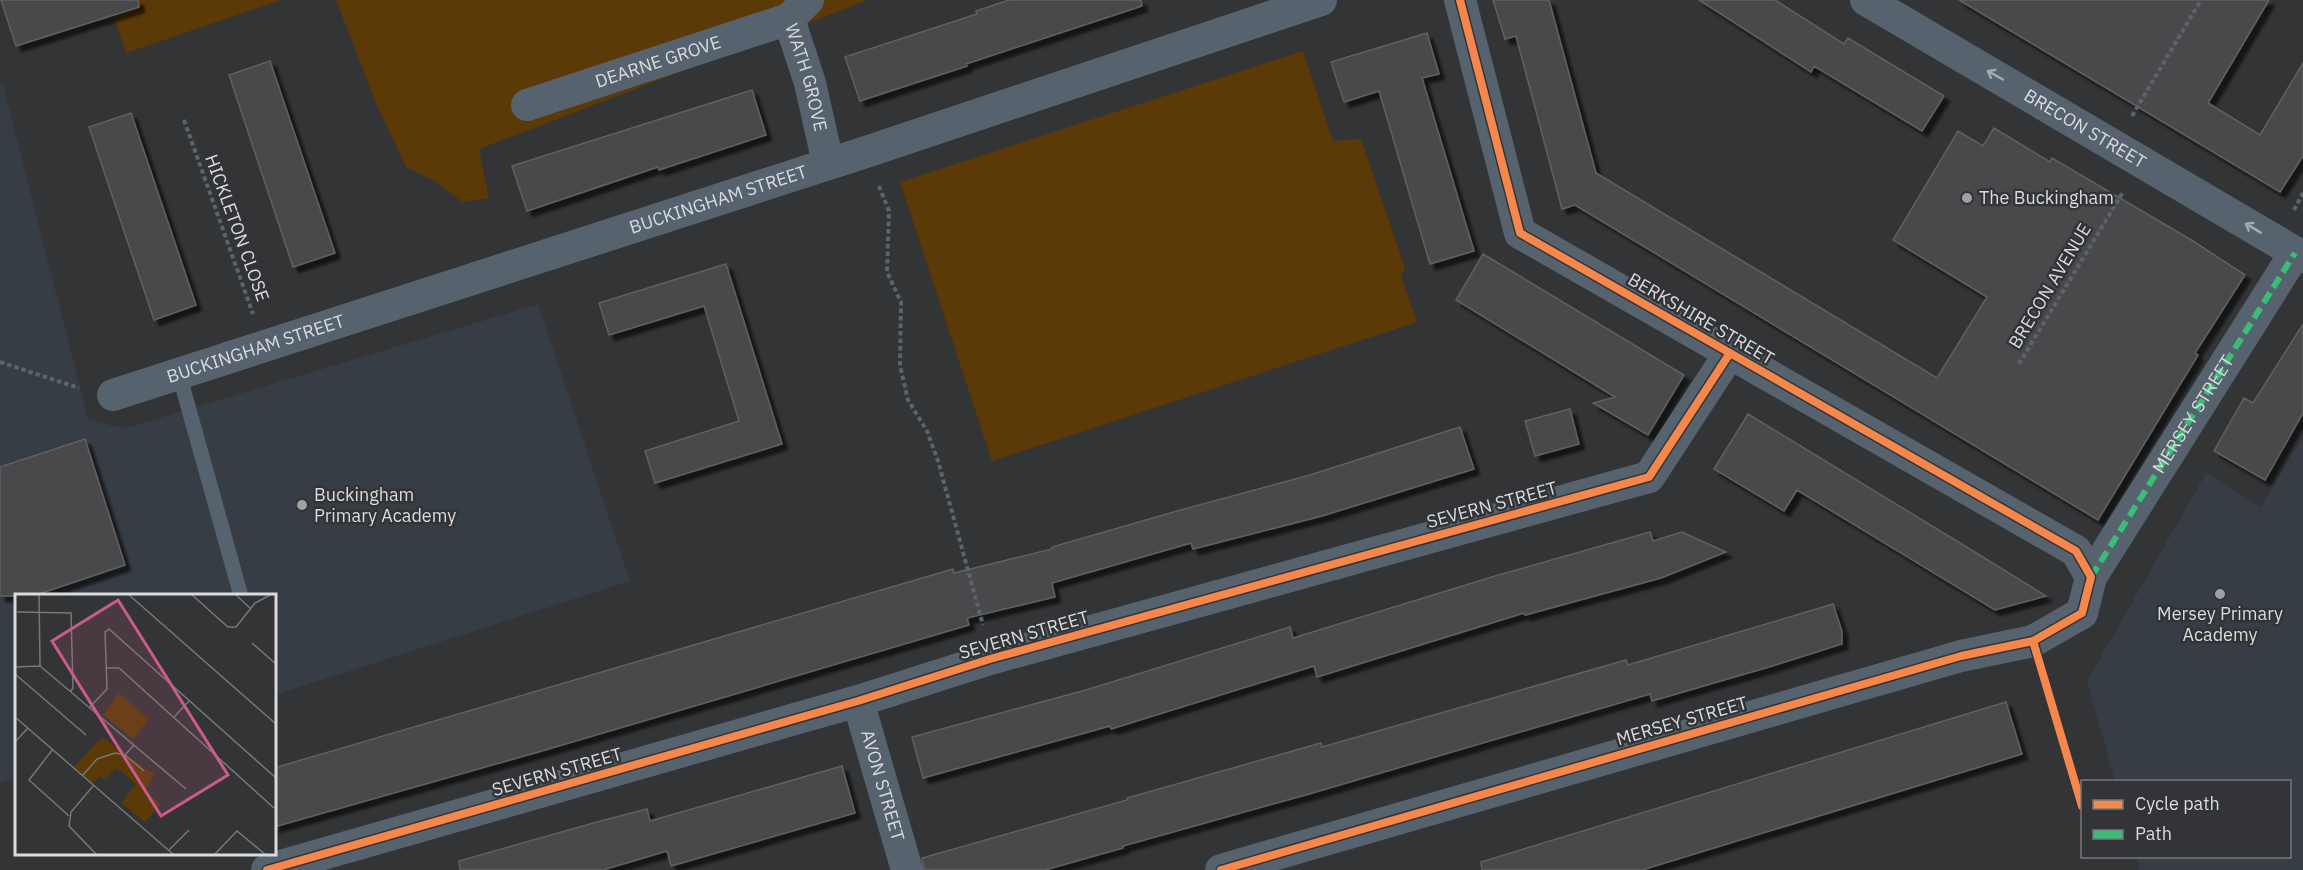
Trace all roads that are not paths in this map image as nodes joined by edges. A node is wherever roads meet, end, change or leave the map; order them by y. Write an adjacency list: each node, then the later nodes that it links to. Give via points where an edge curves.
1 (1321, 0): 6 (street, BUCKINGHAM STREET)
2 (1460, 0): 8 (street, BERKSHIRE STREET, via 1520,233)
3 (1866, 0): 7 (street, BRECON STREET, one-way to 3)
4 (798, 10): 5 (street, DEARNE GROVE); 6 (street, WATH GROVE)
5 (527, 105)
6 (828, 162): 9 (street, BUCKINGHAM STREET)
7 (2299, 255): 11 (street, MERSEY STREET)
8 (1730, 353): 11 (street, BERKSHIRE STREET); 13 (street, SEVERN STREET, via 1649,477 990,658)
9 (179, 374): 10 (street, BUCKINGHAM STREET); 12 (lane)
10 (113, 395)
11 (2084, 564): 16 (street, MERSEY STREET, via 2082,613 2033,641 1961,656)
12 (240, 594)
13 (858, 701): 14 (street, SEVERN STREET); 15 (street, AVON STREET)
14 (267, 870)
15 (907, 870)
16 (1221, 870)

